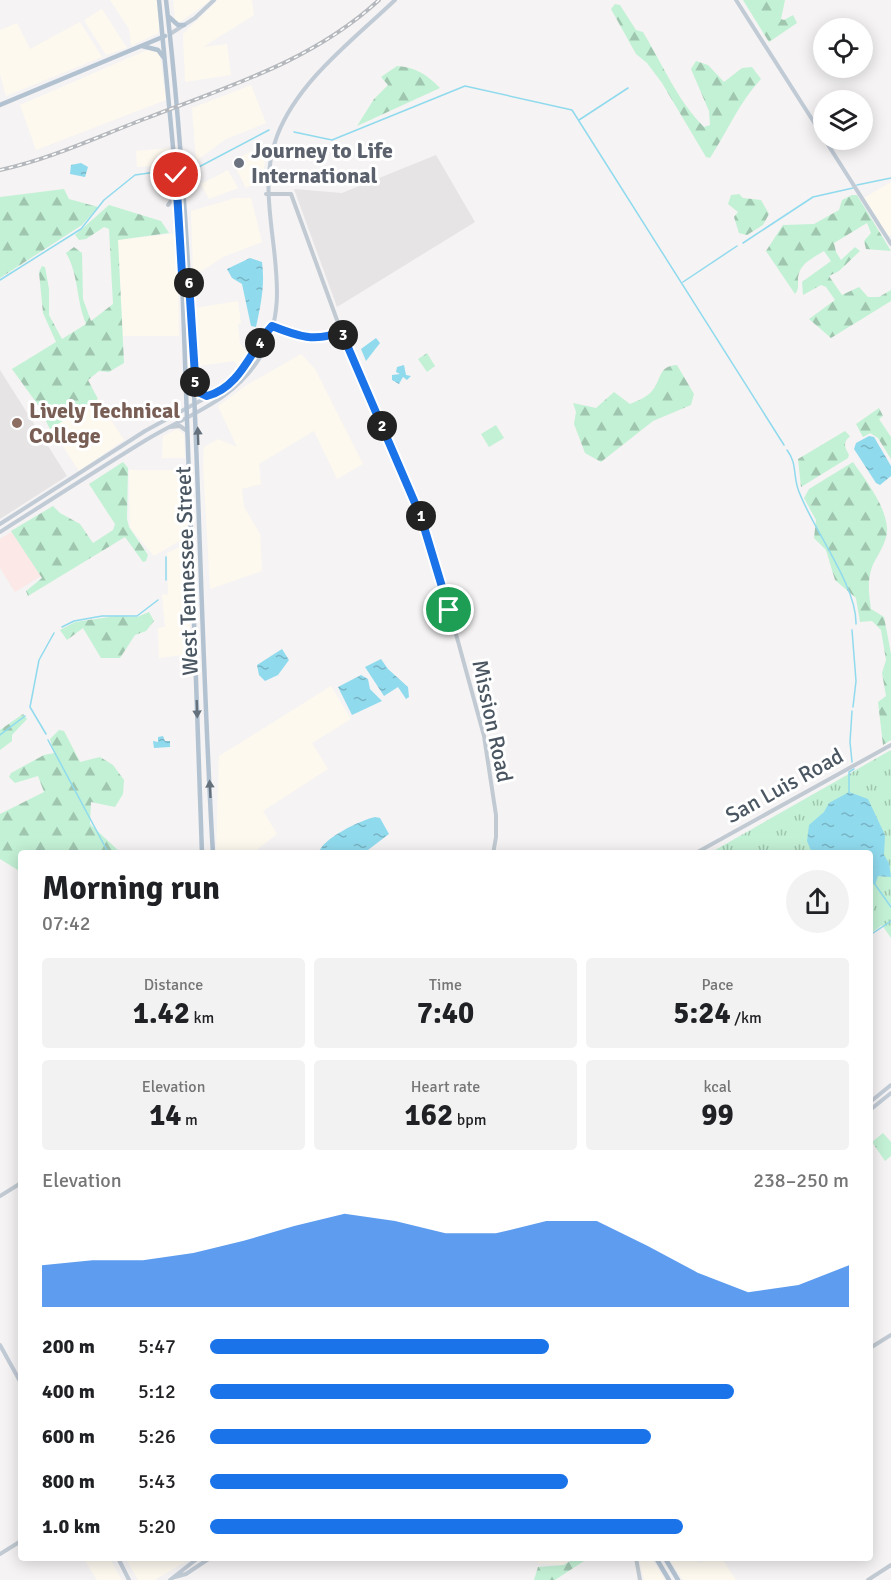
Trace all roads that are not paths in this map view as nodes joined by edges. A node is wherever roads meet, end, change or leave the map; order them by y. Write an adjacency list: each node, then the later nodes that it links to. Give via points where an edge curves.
1 (159, 0): 9 (main road)
2 (166, 0): 6 (main road, West Tennessee Street)
3 (214, 0): 7 (main road)
4 (395, 0): 17 (main road, via 295,102 276,139)
5 (736, 0): 13 (main road)
6 (168, 15): 7 (main road, via 175,23); 8 (main road, West Tennessee Street)
7 (184, 25): 8 (main road)
8 (170, 34): 9 (main road); 15 (main road, West Tennessee Street)
9 (164, 36): 10 (main road); 11 (main road)
10 (142, 46): 11 (main road, via 158,50); 12 (main road)
11 (166, 62): 15 (main road)
12 (0, 105)
13 (813, 122)
14 (831, 150): 19 (main road)
15 (177, 156): 16 (main road, West Tennessee Street); 21 (main road, West Tennessee Street, via 181,163)
16 (178, 192): 18 (street); 20 (main road, West Tennessee Street)
17 (266, 194): 22 (main road, via 278,277); 23 (street, Mission Road, via 291,194)
18 (168, 205)
19 (891, 244)
20 (182, 274): 21 (main road); 24 (main road, West Tennessee Street)
21 (189, 283): 25 (main road, West Tennessee Street)
22 (272, 326): 23 (street, via 316,339); 27 (main road, via 245,366); 30 (main road, via 266,346 246,376 227,395)
23 (341, 331): 51 (street, Mission Road, via 431,543 484,736 496,815)
24 (184, 341): 25 (main road); 29 (main road, West Tennessee Street)
25 (194, 354): 26 (main road, West Tennessee Street)
26 (196, 391): 27 (main road, via 203,396); 28 (main road, West Tennessee Street)
27 (216, 393): 28 (main road)
28 (196, 405): 29 (main road); 30 (main road, West Tennessee Street)
29 (186, 410): 31 (main road, West Tennessee Street); 35 (main road, via 145,431)
30 (197, 413): 31 (main road); 38 (main road, West Tennessee Street, one-way to 30)
31 (186, 418): 32 (main road); 33 (main road, West Tennessee Street)
32 (167, 428): 33 (street, via 179,426); 36 (main road)
33 (187, 431): 34 (main road, West Tennessee Street)
34 (189, 473): 38 (main road); 43 (main road, West Tennessee Street)
35 (77, 476): 36 (street); 36 (street); 37 (main road)
36 (81, 481): 39 (main road)
37 (65, 483): 39 (street); 40 (main road)
38 (200, 486): 42 (main road, West Tennessee Street)
39 (69, 489): 41 (main road)
40 (0, 524)
41 (0, 532)
42 (204, 595): 43 (main road); 44 (main road, West Tennessee Street)
43 (193, 597): 45 (main road, West Tennessee Street, one-way to 45)
44 (208, 726): 45 (main road); 48 (main road, West Tennessee Street, one-way to 44)
45 (197, 727): 47 (main road, West Tennessee Street)
46 (891, 745): 52 (street, San Luis Road)
47 (201, 815): 48 (main road); 49 (main road, West Tennessee Street)
48 (212, 815): 50 (main road, West Tennessee Street)
49 (202, 850)
50 (213, 850)
51 (493, 850)
52 (701, 850)
53 (891, 1085): 55 (main road)
54 (891, 1093): 56 (main road)
55 (873, 1100)
56 (873, 1108)
57 (18, 1185): 58 (street)
58 (0, 1196)
59 (891, 1335): 61 (street)
60 (0, 1345): 62 (main road)
61 (873, 1346)
62 (18, 1378)
63 (18, 1542): 64 (street)
64 (0, 1554)
65 (119, 1561): 73 (main road)
66 (194, 1561): 72 (main road)
67 (206, 1561): 72 (main road)
68 (637, 1561): 75 (street)
69 (658, 1561): 76 (main road)
70 (667, 1561): 77 (main road)
71 (891, 1565): 78 (street)
72 (175, 1577): 74 (main road)
73 (129, 1580)
74 (170, 1580)
75 (640, 1580)
76 (669, 1580)
77 (678, 1580)
78 (868, 1580)

